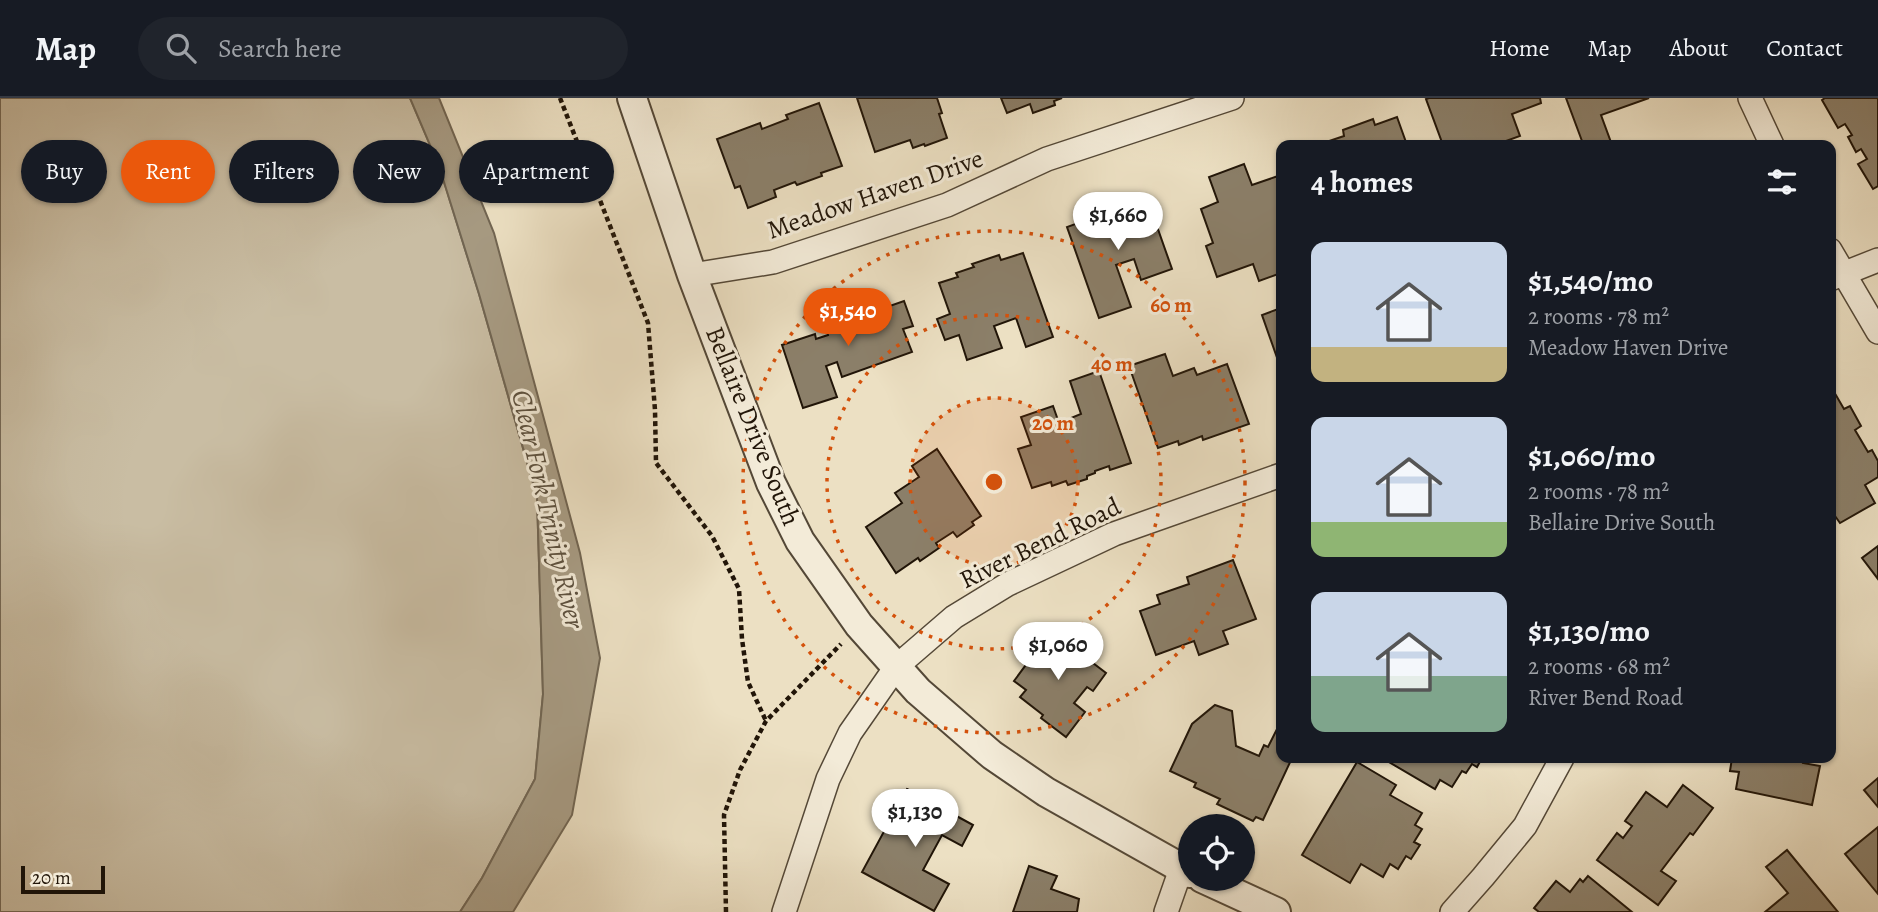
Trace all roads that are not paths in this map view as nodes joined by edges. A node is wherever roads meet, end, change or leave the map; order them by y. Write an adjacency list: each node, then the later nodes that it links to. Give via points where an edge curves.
1 (632, 98): 6 (street, Bellaire Drive South)
2 (1232, 98): 6 (street, Meadow Haven Drive, via 1047,159 947,205 773,262)
3 (1750, 98): 4 (street)
4 (1770, 140)
5 (1878, 260): 7 (street)
6 (692, 275): 10 (street, Bellaire Drive South, via 771,483 800,541 859,625)
7 (1838, 276): 8 (street)
8 (1878, 332)
9 (1276, 477): 10 (street, River Bend Road, via 1114,534 1008,584 954,617)
10 (896, 667): 12 (street, Bellaire Drive South, via 992,755 1046,792); 15 (street, River Bend Road, via 850,733 828,779)
11 (1559, 763): 18 (street, via 1525,826)
12 (1178, 867)
13 (1180, 891): 16 (street)
14 (1229, 891): 17 (street, Bellaire Drive South)
15 (783, 912)
16 (1166, 912)
17 (1276, 912)
18 (1452, 912)

